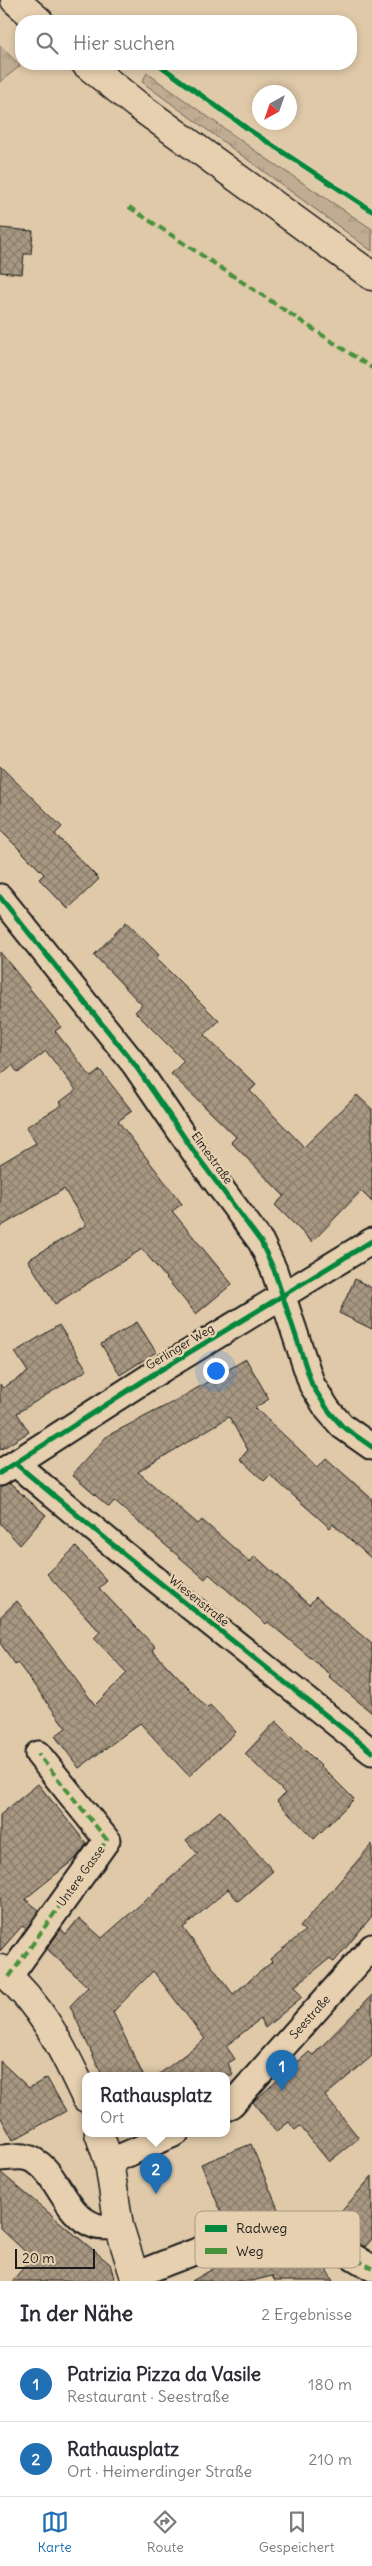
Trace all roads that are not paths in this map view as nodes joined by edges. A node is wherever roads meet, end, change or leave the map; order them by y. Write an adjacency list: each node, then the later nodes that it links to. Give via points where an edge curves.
1 (15, 0): 2 (main road)
2 (31, 15)
3 (94, 70): 4 (main road, via 150,115)
4 (372, 276)
5 (0, 897): 7 (street, Elmestraße, via 135,1065 261,1242)
6 (372, 1241): 7 (street, Gerlinger Weg)
7 (282, 1298): 8 (street, Elmestraße, via 312,1385 342,1426); 9 (street, Gerlinger Weg, via 149,1377)
8 (372, 1447)
9 (8, 1468): 10 (street, Wiesenstraße, via 124,1554)
10 (372, 1752)
11 (38, 1754): 13 (street, Untere Gasse, via 107,1840)
12 (372, 1947): 15 (street, Seestraße)
13 (5, 1973): 14 (main road, via 55,2033)
14 (82, 2090)
15 (230, 2105)
16 (100, 2137): 19 (main road)
17 (167, 2137): 19 (street)
18 (0, 2158): 20 (street, via 24,2157 39,2164 75,2212 96,2226)
19 (108, 2162): 20 (main road)
20 (119, 2226): 24 (main road)
21 (195, 2254): 24 (street)
22 (360, 2262): 23 (street)
23 (372, 2268)
24 (135, 2278)

